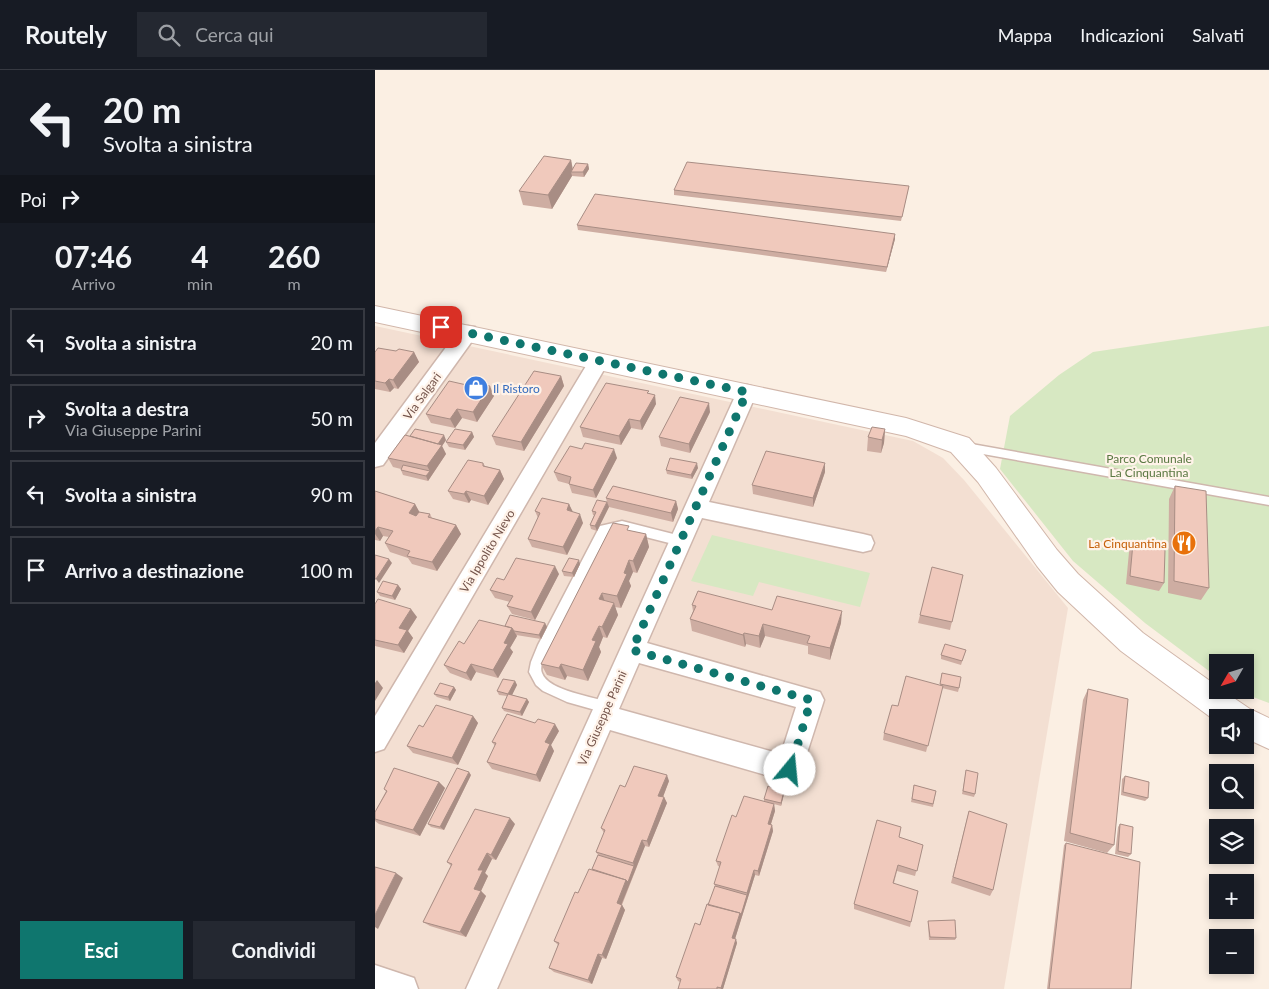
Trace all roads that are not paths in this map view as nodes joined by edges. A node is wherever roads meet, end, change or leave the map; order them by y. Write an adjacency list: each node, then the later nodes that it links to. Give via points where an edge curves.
1 (375, 314): 2 (street)
2 (468, 332): 3 (street); 6 (street, Via Salgari)
3 (599, 361): 4 (street); 16 (street, Via Ippolito Nievo)
4 (747, 392): 5 (street, via 931,433); 8 (street, Via Giuseppe Parini)
5 (960, 446): 7 (lane); 12 (street, via 987,475 1068,583 1132,642)
6 (375, 459)
7 (1269, 501)
8 (695, 508): 9 (street, Via Giuseppe Parini); 10 (street)
9 (681, 540): 11 (street, Via Giuseppe Parini); 13 (lane, via 622,526 604,529 542,649 535,665 536,676 541,682 553,691)
10 (863, 543)
11 (632, 650): 13 (street, Via Giuseppe Parini); 13 (street, via 811,700 790,770)
12 (1224, 709)
13 (604, 712): 19 (street, Via Giuseppe Parini)
14 (1254, 726): 15 (street)
15 (1269, 734)
16 (375, 740)
17 (375, 980): 18 (street)
18 (403, 989)
19 (481, 989)

